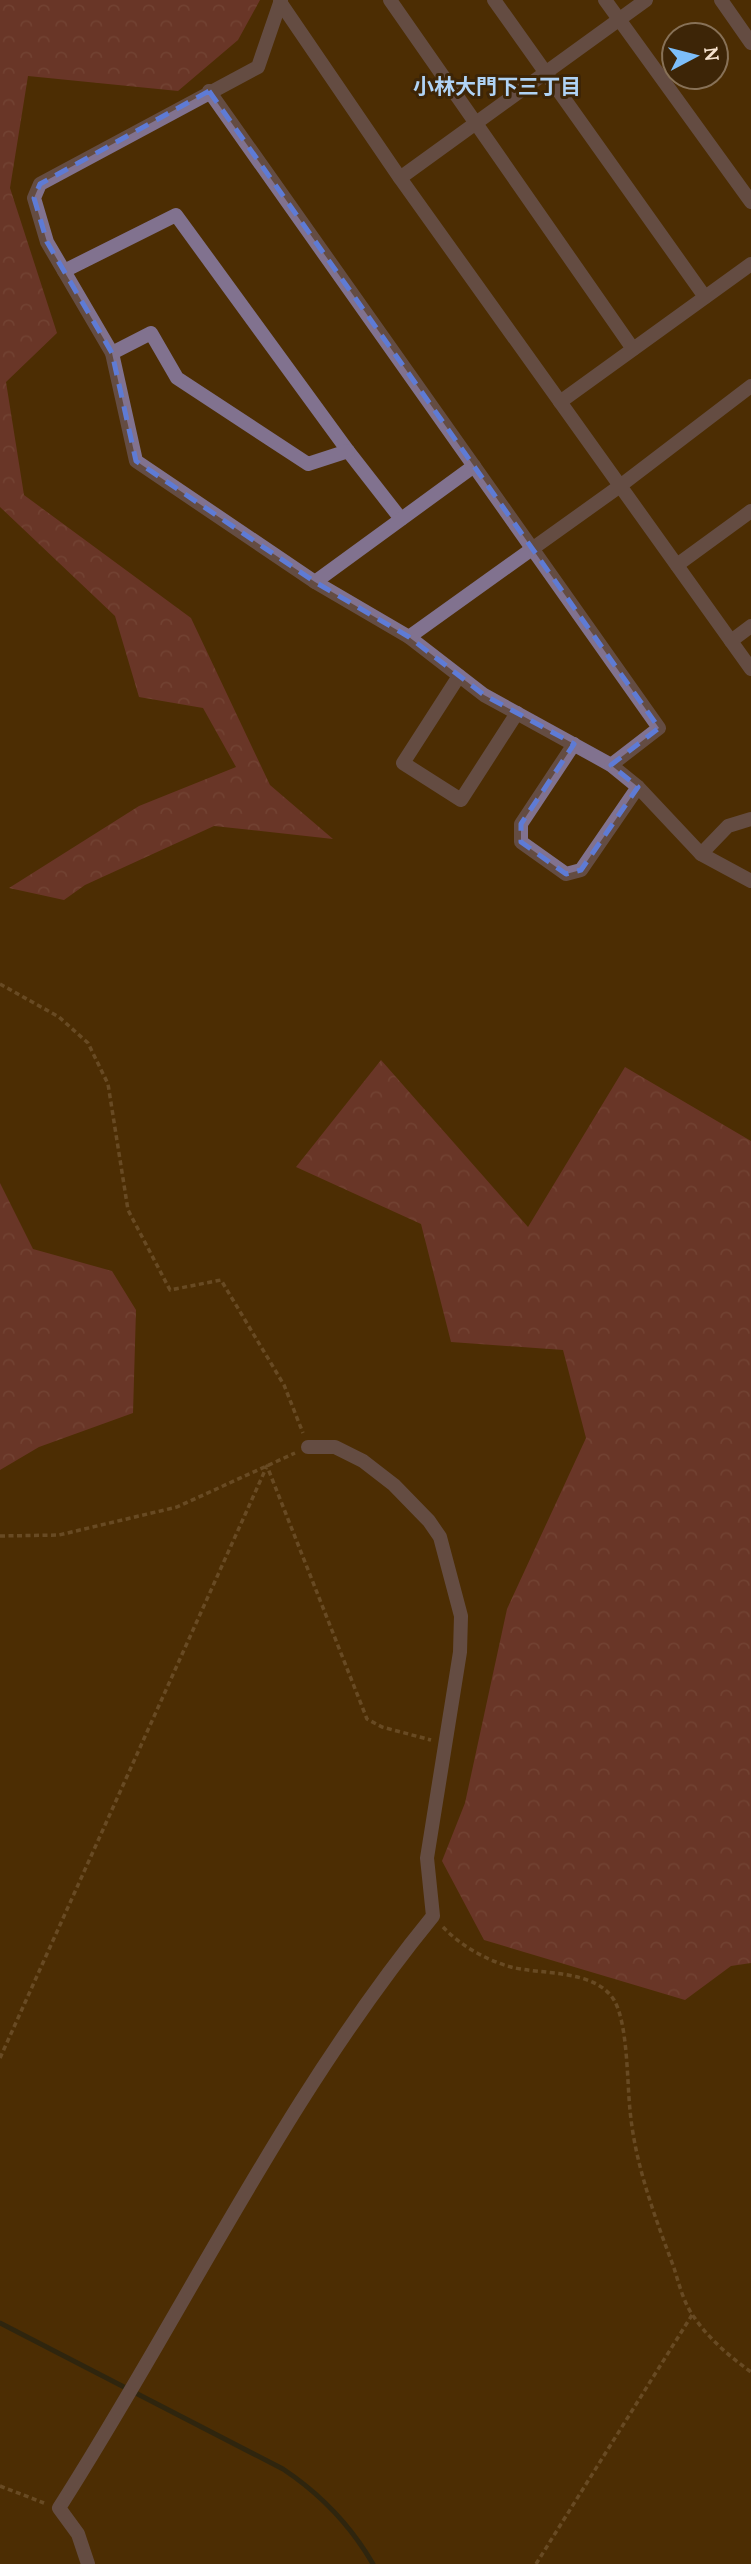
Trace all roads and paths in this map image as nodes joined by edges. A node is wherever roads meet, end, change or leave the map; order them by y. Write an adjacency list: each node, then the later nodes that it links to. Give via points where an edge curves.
1 (390, 0): 11 (street)
2 (494, 0): 9 (street)
3 (605, 0): 7 (street)
4 (646, 0): 7 (street)
5 (721, 0): 8 (street)
6 (281, 1): 10 (street, via 258,67); 12 (street)
7 (619, 20): 9 (street); 13 (street)
8 (751, 43)
9 (546, 73): 11 (street); 16 (street)
10 (209, 91): 15 (street, via 40,184 34,198 47,242); 22 (street)
11 (476, 123): 12 (street); 17 (street)
12 (400, 178): 20 (street)
13 (751, 202)
14 (751, 264): 16 (street)
15 (64, 271): 18 (street); 21 (street, via 176,215)
16 (705, 297): 17 (street)
17 (633, 349): 20 (street)
18 (112, 352): 21 (street, via 151,333 177,378 308,464); 28 (street, via 136,461)
19 (751, 386): 23 (street)
20 (560, 402): 23 (street)
21 (348, 452): 25 (street)
22 (474, 466): 25 (street); 26 (street)
23 (620, 486): 26 (street); 27 (street)
24 (751, 511): 27 (street)
25 (401, 519): 28 (street)
26 (533, 548): 30 (street); 36 (street, via 659,728)
27 (677, 565): 31 (street)
28 (315, 582): 30 (street)
29 (751, 626): 31 (street)
30 (409, 637): 33 (street)
31 (731, 641): 32 (street)
32 (751, 669)
33 (459, 676): 34 (street); 34 (street, via 403,763 461,800)
34 (517, 713): 35 (street)
35 (574, 744): 36 (street); 37 (street, via 521,824 521,842 566,874 581,870)
36 (611, 765): 37 (street)
37 (638, 787): 39 (street)
38 (751, 819): 39 (street, via 727,826)
39 (701, 853): 40 (street)
40 (751, 881)
41 (0, 984): 42 (path, via 60,1017 88,1043 108,1084 128,1210 170,1290 221,1280 284,1385)
42 (308, 1447): 43 (path); 45 (street, via 335,1447 363,1461 394,1485 440,1537 461,1616 460,1652)
43 (267, 1466): 44 (path, via 177,1507 59,1535); 45 (path, via 367,1719); 47 (path)
44 (0, 1536)
45 (444, 1743): 46 (street, via 427,1858)
46 (433, 1916): 48 (path, via 455,1939 489,1960 584,1979 602,1987 615,2001 633,2144); 51 (street, via 313,2080)
47 (0, 2059)
48 (692, 2315): 49 (path, via 724,2352); 53 (path)
49 (751, 2372)
50 (0, 2486): 51 (path)
51 (59, 2508): 52 (street, via 78,2534)
52 (88, 2564)
53 (536, 2564)

